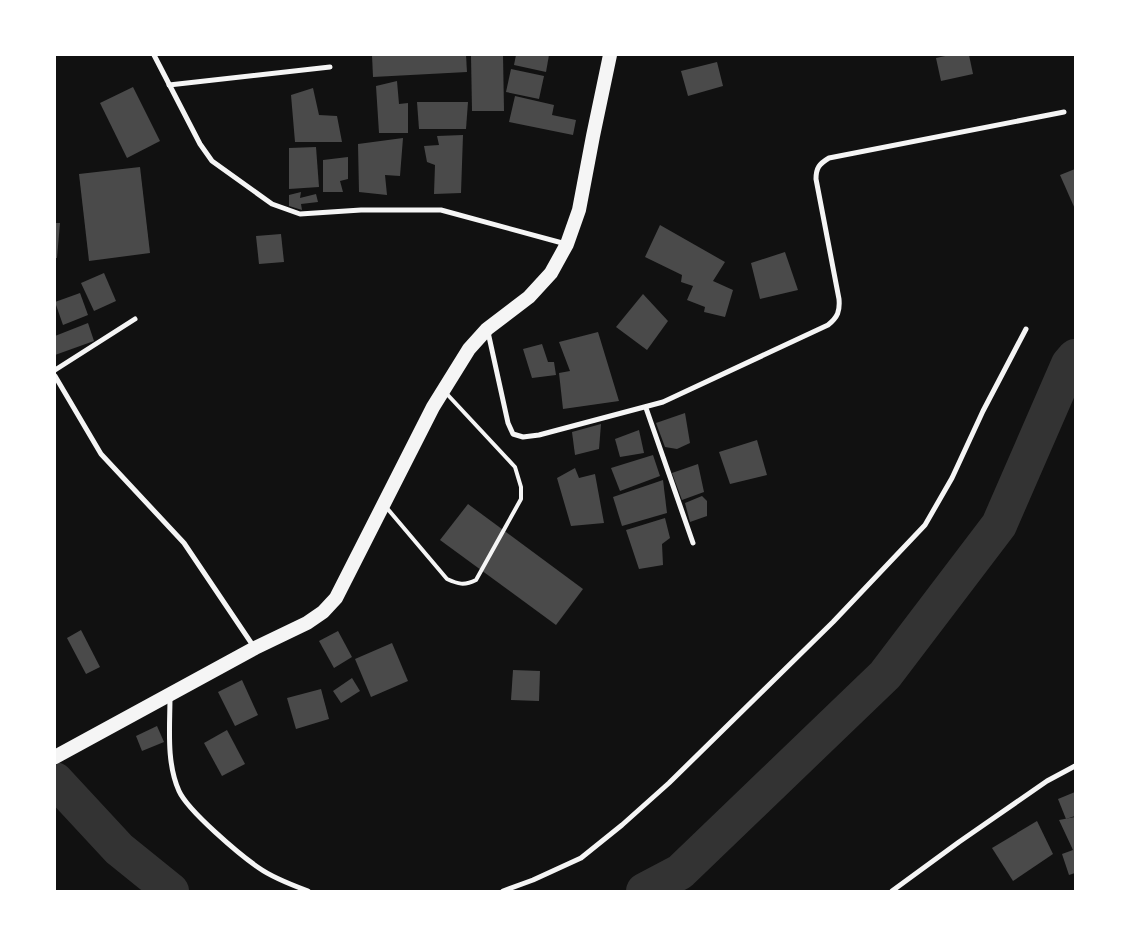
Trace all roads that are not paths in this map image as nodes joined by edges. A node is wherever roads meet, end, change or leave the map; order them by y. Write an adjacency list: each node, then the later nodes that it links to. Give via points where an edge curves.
1 (154, 55): 4 (street)
2 (610, 55): 6 (highway, via 579,210)
3 (330, 67): 4 (street)
4 (169, 85): 6 (street, via 212,161 265,200 283,209 300,214 441,210)
5 (1064, 112): 13 (street, via 829,158 820,164 816,179 839,299 840,310 836,319)
6 (567, 244): 8 (highway, via 551,273 529,297)
7 (135, 319): 10 (street)
8 (487, 329): 12 (highway, via 469,349); 13 (street, via 513,434 523,437 539,435)
9 (1026, 329): 21 (street, via 952,478 919,531 833,622 622,825 581,858)
10 (55, 370)
11 (55, 376): 16 (street, via 101,454 184,544)
12 (443, 389): 14 (highway); 14 (lane, via 515,468 521,499 476,580 467,584 447,579)
13 (646, 408): 15 (street)
14 (384, 505): 16 (highway, via 336,598 307,623)
15 (693, 544)
16 (255, 648): 17 (highway)
17 (170, 696): 18 (highway); 20 (street, via 173,772 180,792 194,812 260,869)
18 (55, 756)
19 (1075, 766): 22 (street, via 1047,781)
20 (308, 891)
21 (504, 891)
22 (892, 891)

